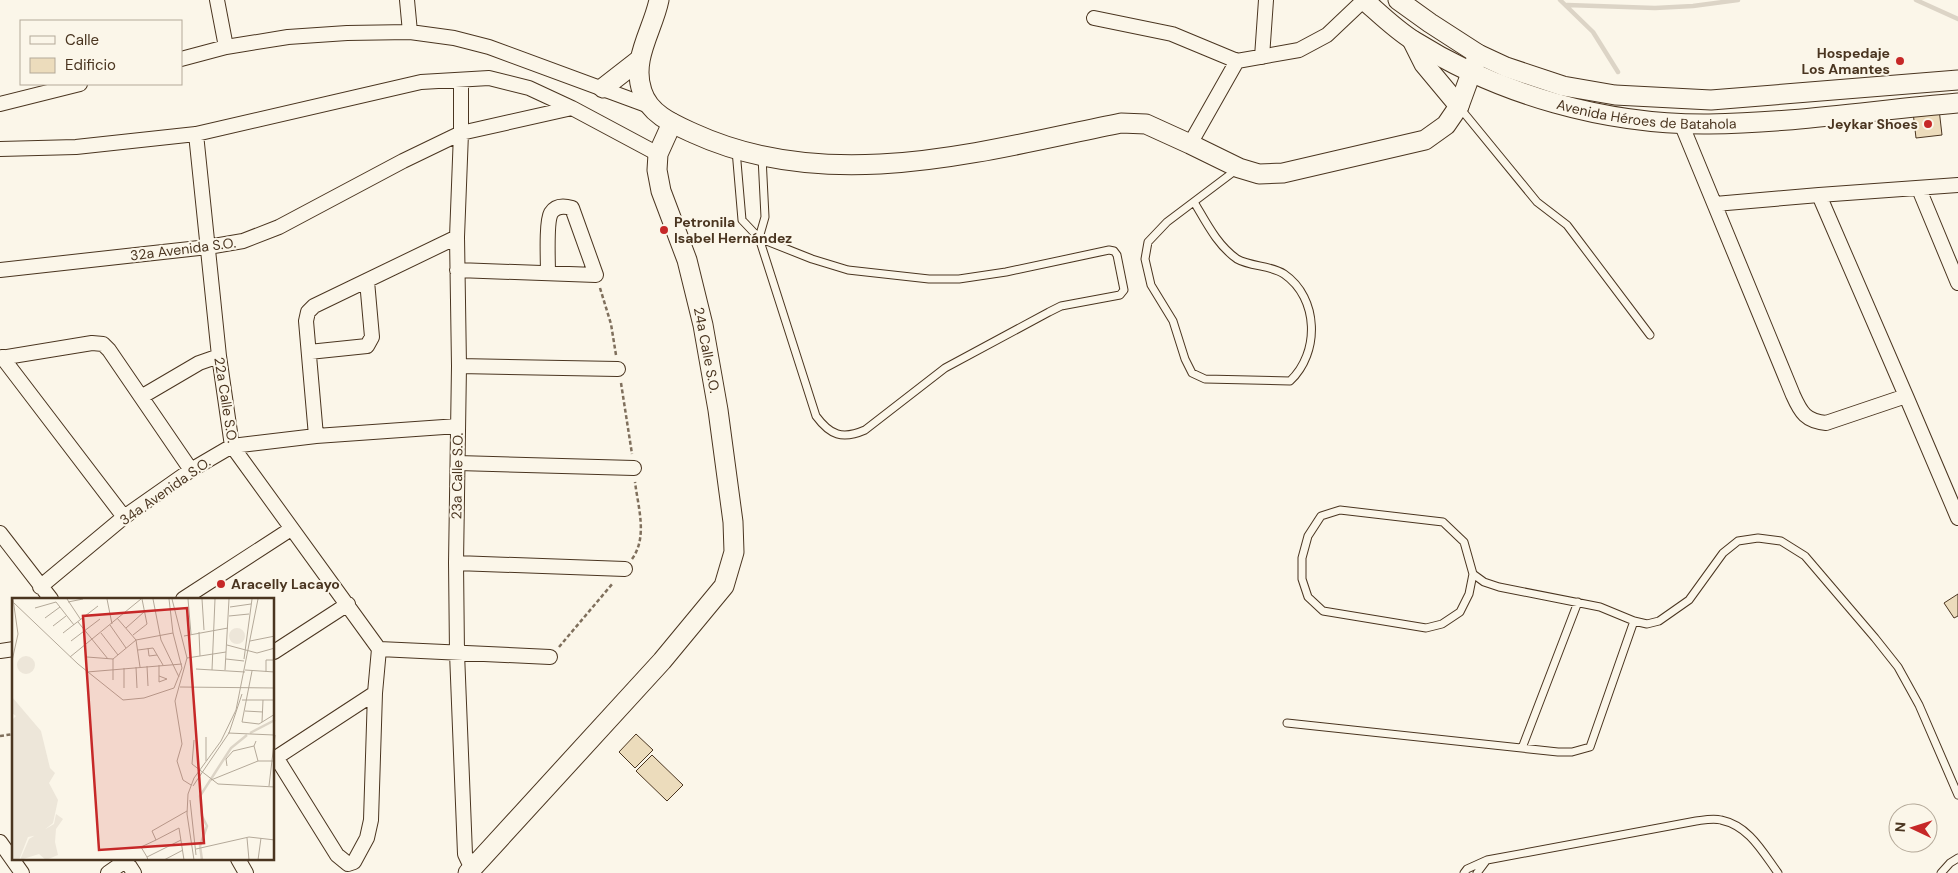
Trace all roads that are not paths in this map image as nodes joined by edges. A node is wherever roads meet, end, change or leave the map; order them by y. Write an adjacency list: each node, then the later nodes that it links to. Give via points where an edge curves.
1 (217, 0): 10 (street)
2 (407, 0): 8 (street)
3 (659, 0): 14 (street)
4 (1266, 0): 12 (street)
5 (1364, 0): 9 (street, Avenida Héroes de Batahola); 12 (street, via 1327,35 1299,50)
6 (1398, 0): 11 (street, Avenida Héroes de Batahola)
7 (1094, 18): 15 (street, via 1172,34)
8 (410, 32): 10 (street, via 288,37); 20 (street, via 489,47)
9 (1412, 40): 16 (street, Avenida Héroes de Batahola); 24 (street, via 1424,64)
10 (226, 47): 13 (street)
11 (1478, 54): 16 (street); 17 (street, Avenida Héroes de Batahola, via 1563,86 1653,98 1711,100)
12 (1262, 57): 15 (street)
13 (182, 58)
14 (639, 60): 20 (street); 23 (street, via 639,77)
15 (1236, 61): 30 (street)
16 (1472, 73): 24 (street); 27 (street, Avenida Héroes de Batahola, via 1544,100 1631,118)
17 (1958, 80)
18 (461, 81): 25 (street, via 489,78 529,88); 28 (street, 23a Calle S.O.); 29 (street, via 421,82)
19 (76, 85): 22 (street)
20 (603, 88): 23 (street)
21 (1958, 103): 27 (street, Avenida Héroes de Batahola, via 1773,120)
22 (0, 104)
23 (648, 106): 26 (street)
24 (1459, 106): 35 (street, via 1446,126 1425,140 1283,172 1259,174); 49 (lane, via 1537,202 1567,225)
25 (572, 108): 28 (street, 32a Avenida S.O.); 33 (street)
26 (672, 123): 32 (street); 33 (street)
27 (1681, 123): 40 (street)
28 (461, 133): 41 (street, 23a Calle S.O.); 43 (street, 32a Avenida S.O., via 279,227 243,241)
29 (196, 134): 31 (street, via 76,147); 43 (street, 22a Calle S.O.)
30 (1190, 144): 34 (street, via 1146,124 1121,123 953,157 899,163 847,165); 35 (street)
31 (0, 149)
32 (736, 150): 34 (street); 42 (lane, via 742,220)
33 (658, 154): 92 (street, 24a Calle S.O., via 661,191 687,260 703,325 720,419 734,552 724,586 662,661)
34 (762, 157): 42 (lane, via 765,217)
35 (1239, 168): 39 (lane)
36 (1958, 185): 37 (street)
37 (1919, 189): 38 (street); 48 (street)
38 (1819, 196): 40 (street); 55 (street)
39 (1194, 202): 39 (lane, via 1167,222 1148,242 1145,259 1151,285 1173,322 1192,373 1205,379 1290,381 1300,371 1313,332 1309,312 1298,287 1283,274 1238,259 1217,241)
40 (1715, 204): 55 (street, via 1793,395 1805,416 1826,424)
41 (457, 237): 45 (street, 23a Calle S.O.); 47 (street)
42 (759, 238): 42 (lane, via 816,416 825,428 844,436 865,430 945,368 1026,323 1062,306 1120,295 1124,290 1117,256 1109,250 1006,272 959,279 928,279 848,270 812,260)
43 (208, 248): 44 (street, 32a Avenida S.O.); 51 (street, 22a Calle S.O.)
44 (0, 270)
45 (457, 270): 46 (street); 53 (street, 23a Calle S.O.)
46 (548, 273): 46 (street, via 596,275 572,208 565,206 551,212)
47 (366, 281): 50 (street, via 308,312); 50 (street, via 372,337 367,346)
48 (1958, 283)
49 (1650, 335)
50 (309, 352): 58 (street)
51 (219, 356): 56 (street, via 200,363); 59 (street, 22a Calle S.O.)
52 (1, 358): 56 (street, via 92,342 103,344); 63 (street)
53 (459, 366): 54 (street); 57 (street, 23a Calle S.O.)
54 (618, 369)
55 (1906, 396): 64 (street)
56 (141, 397): 62 (street)
57 (458, 426): 58 (street, 34a Avenida S.O.); 60 (street, 23a Calle S.O.)
58 (316, 436): 59 (street, 34a Avenida S.O.)
59 (232, 446): 62 (street, 34a Avenida S.O.); 65 (street, 22a Calle S.O.)
60 (458, 463): 61 (street); 67 (street, 23a Calle S.O.)
61 (634, 468)
62 (191, 470): 63 (street, 34a Avenida S.O.)
63 (124, 517): 70 (street, 34a Avenida S.O.)
64 (1958, 518)
65 (290, 529): 72 (street); 74 (street, 22a Calle S.O.)
66 (0, 533): 70 (street)
67 (456, 563): 68 (street); 78 (street, 23a Calle S.O.)
68 (625, 569)
69 (1473, 574): 69 (lane, via 1470,594 1460,612 1442,624 1426,628 1322,611 1308,596 1302,579 1302,558 1308,536 1321,516 1340,510 1443,522 1464,542); 73 (lane, via 1499,588)
70 (40, 587): 71 (street)
71 (50, 598)
72 (185, 598)
73 (1578, 602): 75 (lane); 82 (lane)
74 (348, 604): 76 (street, 22a Calle S.O.); 77 (street)
75 (1634, 621): 82 (lane, via 1590,747 1572,752); 84 (lane, via 1647,624 1659,621 1689,600 1723,553 1738,541 1758,538 1781,541 1804,556 1898,667)
76 (379, 649): 78 (street); 80 (street)
77 (275, 651)
78 (457, 653): 79 (street); 92 (street, 23a Calle S.O., via 465,854)
79 (550, 657)
80 (375, 693): 83 (street); 83 (street, via 371,820 367,838 354,862 348,864 337,855)
81 (1287, 722): 82 (lane)
82 (1522, 748)
83 (275, 758)
84 (1958, 795)
85 (0, 842): 87 (street)
86 (1958, 858): 100 (lane)
87 (12, 859)
88 (13, 860): 93 (street)
89 (126, 860): 94 (street); 95 (street)
90 (239, 860): 96 (street)
91 (1486, 860): 97 (lane); 98 (lane); 99 (lane, via 1720,819 1752,836)
92 (470, 871)
93 (22, 873)
94 (108, 873)
95 (134, 873)
96 (246, 873)
97 (1464, 873)
98 (1477, 873)
99 (1778, 873)
100 (1941, 873)

